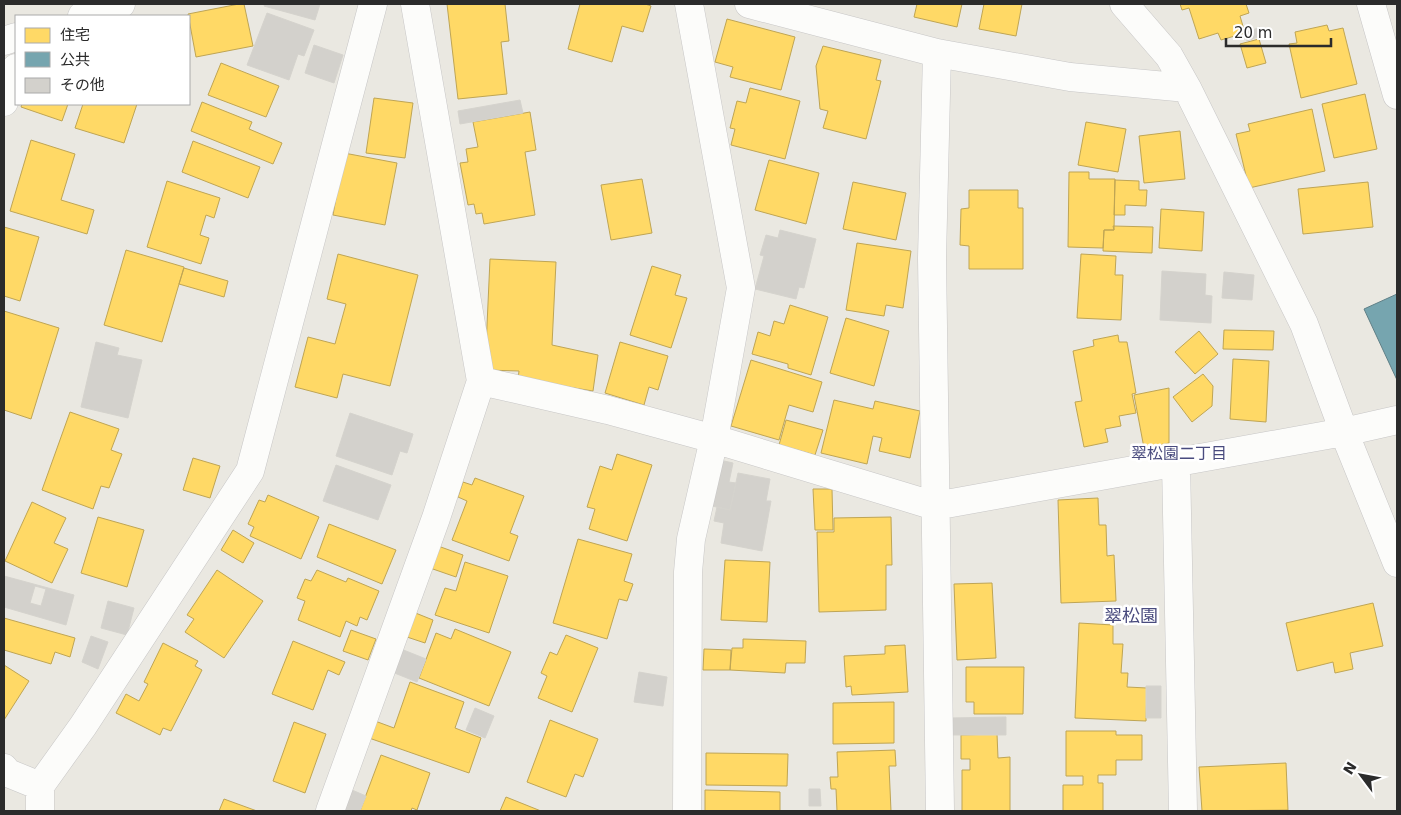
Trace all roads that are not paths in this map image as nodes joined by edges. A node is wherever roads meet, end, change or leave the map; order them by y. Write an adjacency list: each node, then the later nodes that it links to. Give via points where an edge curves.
1 (121, 4): 8 (street)
2 (373, 4): 22 (street, via 250,471 83,726)
3 (415, 4): 14 (street)
4 (689, 4): 17 (street, via 741,288)
5 (749, 4): 9 (street)
6 (1124, 4): 11 (street, via 1169,56)
7 (1371, 4): 12 (street)
8 (85, 15)
9 (937, 53): 11 (street, via 1070,77); 19 (street, via 932,258)
10 (15, 71): 13 (street)
11 (1187, 88): 16 (street, via 1304,324)
12 (1397, 95)
13 (4, 102)
14 (481, 381): 17 (street, via 608,410); 23 (street, via 436,518)
15 (1397, 420): 16 (street)
16 (1344, 432): 18 (street); 20 (street)
17 (714, 439): 19 (street); 24 (street, via 691,539 688,572)
18 (1176, 463): 19 (street); 26 (street)
19 (935, 506): 25 (street)
20 (1397, 563)
21 (4, 768): 22 (street)
22 (40, 799)
23 (330, 811)
24 (687, 811)
25 (940, 811)
26 (1183, 811)

